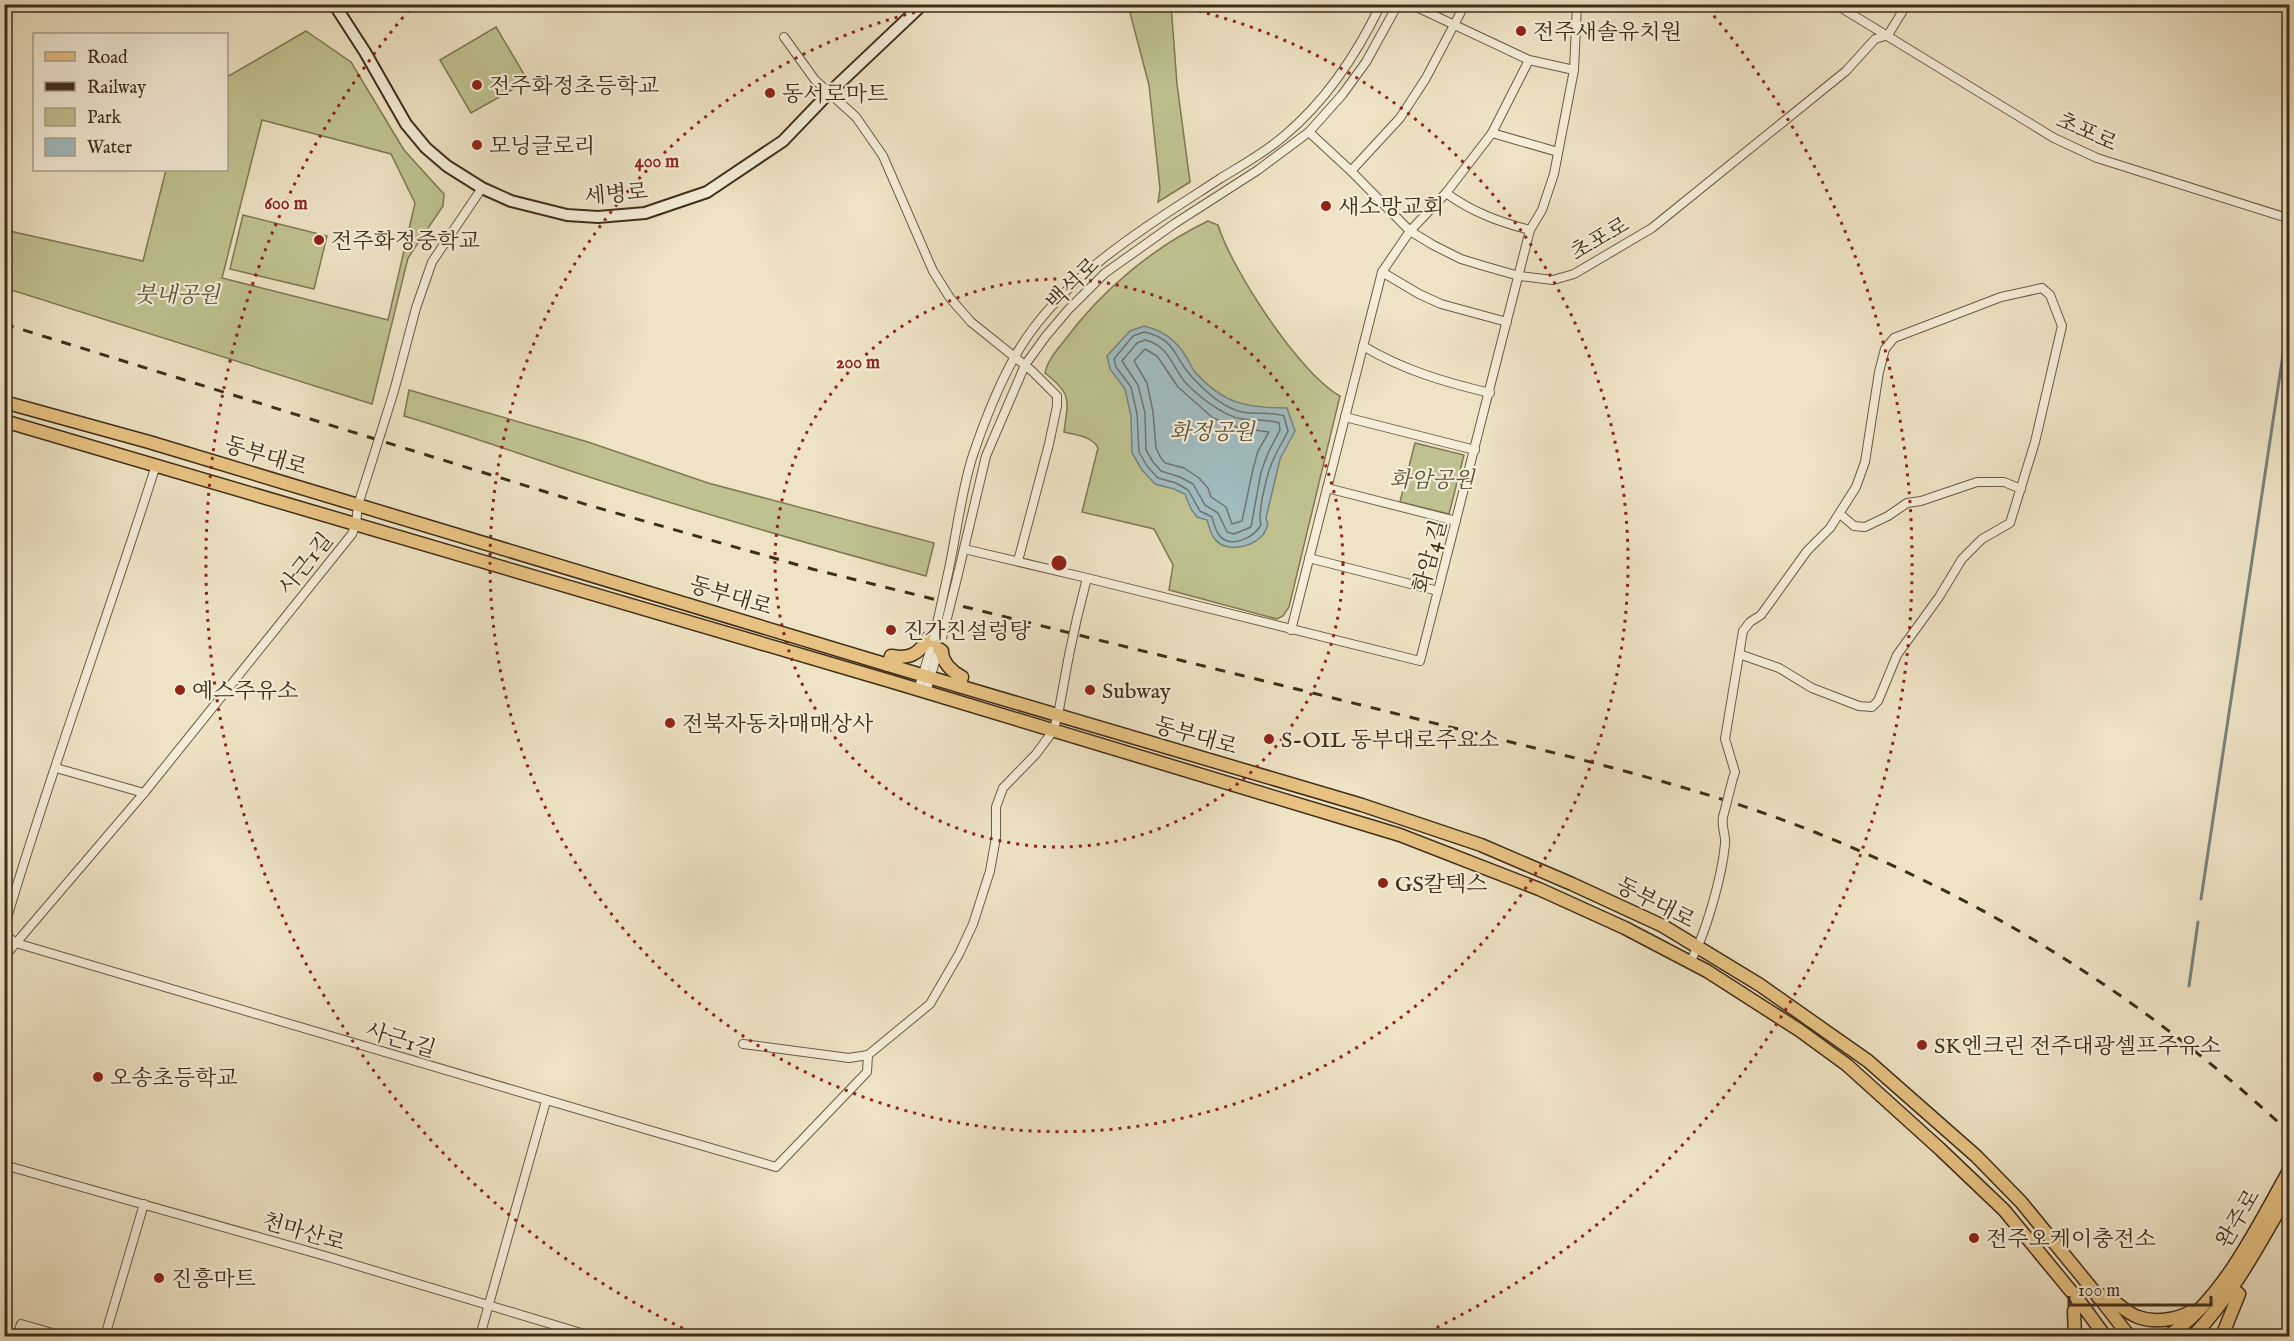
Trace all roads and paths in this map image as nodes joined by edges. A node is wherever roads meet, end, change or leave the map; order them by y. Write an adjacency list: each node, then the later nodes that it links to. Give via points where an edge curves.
1 (334, 4): 20 (street, 세병로, via 406,124 432,153)
2 (923, 4): 15 (street, 세병로)
3 (1381, 4): 29 (street, 백석로, via 1341,74 1313,109 1284,136 1153,222 1079,279 1044,316)
4 (1398, 4): 16 (street, 백석로, via 1366,62)
5 (1410, 4): 10 (street)
6 (1465, 4): 10 (street)
7 (1577, 4): 14 (street, 화암4길)
8 (1835, 4): 11 (street, 초포로)
9 (1907, 4): 11 (street)
10 (1454, 26): 13 (street); 19 (street, via 1400,118)
11 (1888, 35): 22 (street, 초포로, via 2054,138 2097,158); 26 (street, 초포로, via 1875,39 1846,71 1652,228 1574,274 1552,280)
12 (784, 37): 15 (street)
13 (1529, 60): 14 (street); 17 (street)
14 (1574, 70): 18 (street, 화암4길)
15 (829, 93): 20 (street, 세병로, via 783,141 707,192 645,213 567,215 511,201); 29 (street, via 856,117 883,156 933,271 950,298 971,322)
16 (1309, 132): 19 (street, 초포로); 30 (street, 백석로, via 1105,273 1068,310)
17 (1492, 133): 18 (street); 21 (street)
18 (1558, 152): 23 (street, 화암4길, via 1549,193)
19 (1351, 171): 24 (street, 초포로)
20 (482, 188): 39 (street, 사근1길, bridge, via 432,262)
21 (1446, 193): 23 (street, via 1489,218); 24 (street)
22 (2289, 219)
23 (1530, 230): 26 (street, 화암4길)
24 (1410, 231): 25 (street); 26 (street, 초포로, via 1461,259)
25 (1382, 272): 27 (street, via 1441,304); 28 (street)
26 (1519, 276): 27 (street, 화암4길)
27 (1507, 322): 31 (street, 화암4길)
28 (1363, 346): 31 (street, via 1413,372); 33 (street)
29 (1015, 357): 30 (street); 49 (street, 백석로, bridge, via 972,458)
30 (1025, 365): 43 (street, 백석로, via 986,456); 45 (street, via 1057,396 1057,406)
31 (1490, 393): 35 (street, 화암4길)
32 (4, 402): 39 (main road, 동부대로)
33 (1345, 417): 35 (street); 37 (street)
34 (4, 422): 36 (main road, 동부대로)
35 (1475, 450): 41 (street, 화암4길)
36 (156, 465): 42 (main road, 동부대로); 57 (street)
37 (1327, 488): 41 (street); 44 (street)
38 (2021, 489): 40 (street, via 2004,482 1977,482 1907,503 1865,527 1854,526); 40 (street, via 2062,326 2050,295 2042,288 2001,297 1894,338 1885,349 1879,372 1865,462); 50 (street, via 2010,524 1982,539 1962,559 1897,655 1872,707 1812,688 1779,668)
39 (358, 505): 42 (street, 사근1길); 51 (main road, 동부대로)
40 (1840, 514): 50 (street, via 1807,551 1761,615 1743,631)
41 (1456, 521): 47 (street, 화암4길)
42 (356, 524): 54 (main road, 동부대로); 58 (street, 사근1길, via 352,534)
43 (964, 549): 45 (street, 화암4길); 49 (street, 백석로, bridge)
44 (1309, 558): 47 (street); 48 (street)
45 (1018, 561): 46 (street, 화암4길)
46 (1087, 578): 48 (street, 화암4길); 55 (street, bridge)
47 (1438, 591): 48 (street, 화암4길, via 1420,661)
48 (1292, 630)
49 (937, 641): 51 (main road, via 927,639 915,654 904,658 891,656); 52 (street, 백석로); 53 (main road, via 953,672 962,677)
50 (1739, 654): 62 (street, bridge, via 1725,740 1735,772 1723,817 1724,856)
51 (888, 665): 52 (main road, 동부대로)
52 (927, 676): 53 (main road, 동부대로); 54 (street, 백석로)
53 (959, 686): 55 (main road, 동부대로)
54 (922, 691): 56 (main road, 동부대로)
55 (1058, 716): 56 (street); 62 (main road, 동부대로, via 1481,844 1663,926)
56 (1053, 731): 64 (main road, 동부대로, via 1400,835 1539,889); 66 (street, via 1003,788 996,807 996,837 982,898 938,993)
57 (56, 768): 58 (street); 59 (street)
58 (144, 793): 61 (street, 사근1길)
59 (4, 928)
60 (4, 934): 61 (street, 사근1길)
61 (16, 943): 63 (street, 사근1길); 67 (street, 사근1길)
62 (1698, 948): 64 (street); 74 (main road, 동부대로, via 1760,985 1868,1061 1924,1109 2021,1202)
63 (4, 957)
64 (1690, 962): 75 (main road, 동부대로, via 1847,1065 2004,1210)
65 (743, 1044): 66 (street, via 849,1058)
66 (868, 1055): 67 (street, 사근1길, via 867,1072 776,1167)
67 (546, 1101): 77 (street)
68 (4, 1165): 71 (street, 천마산로)
69 (2289, 1170): 72 (main road, 완주로)
70 (2289, 1191): 72 (main road, 완주로)
71 (144, 1204): 77 (street, 천마산로); 80 (street)
72 (2257, 1238): 73 (main road, 완주로); 76 (main road, 완주로)
73 (2233, 1289): 87 (main road, 완주로); 88 (main road, via 2239,1294)
74 (2098, 1297): 76 (main road, via 2107,1295 2138,1317 2154,1320 2179,1318); 85 (main road, 동부대로)
75 (2080, 1302): 83 (main road, via 2074,1311); 84 (main road, 동부대로)
76 (2204, 1305): 86 (main road, 완주로)
77 (490, 1306): 81 (street); 82 (street, 천마산로)
78 (17, 1336): 79 (street, via 21,1324)
79 (63, 1336)
80 (105, 1336)
81 (480, 1336)
82 (591, 1336)
83 (2076, 1336)
84 (2105, 1336)
85 (2128, 1336)
86 (2168, 1336)
87 (2193, 1336)
88 (2222, 1336)

